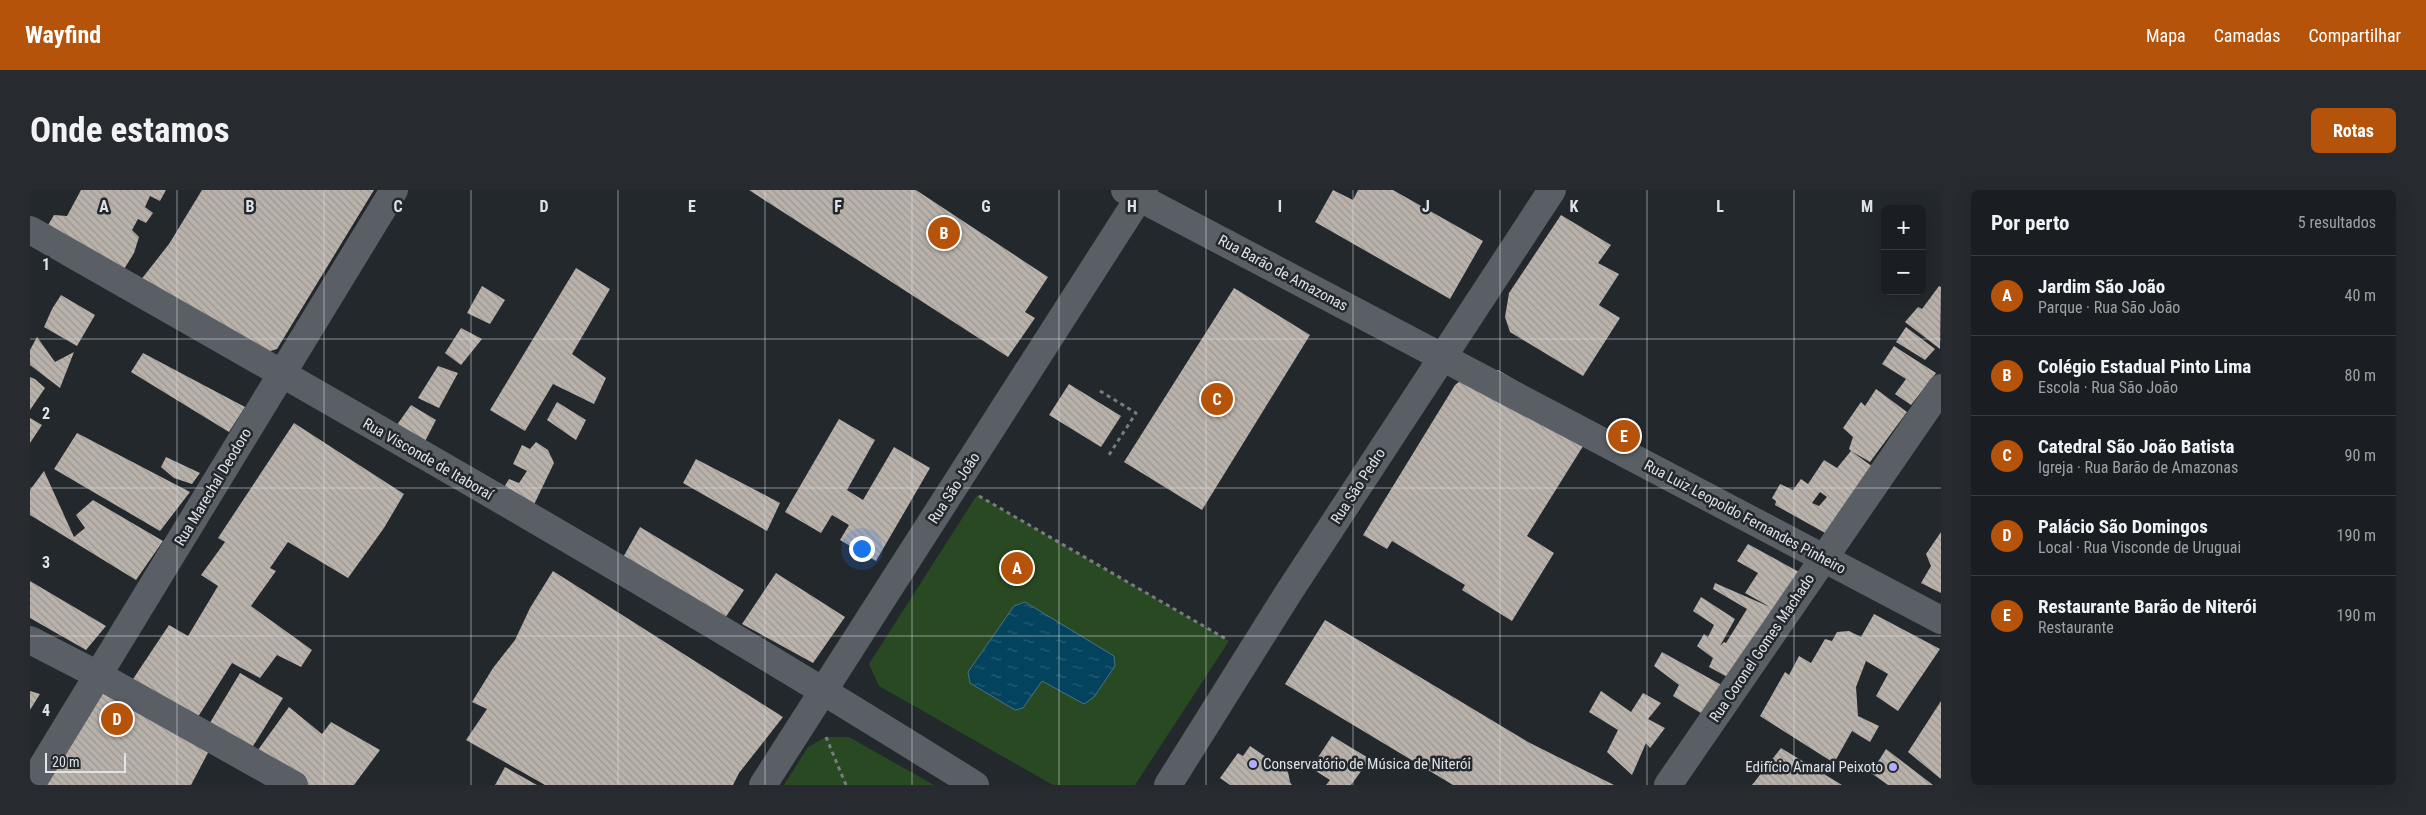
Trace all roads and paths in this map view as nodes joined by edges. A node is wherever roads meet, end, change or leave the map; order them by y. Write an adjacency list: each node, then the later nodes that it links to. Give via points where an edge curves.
1 (394, 190): 6 (street, Rua Marechal Deodoro)
2 (1552, 190): 5 (street, Rua São Pedro)
3 (1136, 192): 5 (street, Rua Barão de Amazonas); 16 (street, Rua São João)
4 (30, 230): 6 (street, Rua Visconde de Itaboraí)
5 (1442, 357): 11 (street, Rua Luiz Leopoldo Fernandes Pinheiro); 14 (street, Rua São Pedro)
6 (282, 373): 15 (street, Rua Marechal Deodoro); 16 (street, Rua Visconde de Itaboraí)
7 (1941, 388): 11 (street, Rua Coronel Gomes Machado)
8 (1100, 391): 9 (path, via 1136,413)
9 (1107, 458)
10 (976, 494): 14 (path)
11 (1825, 559): 12 (street, Rua Luiz Leopoldo Fernandes Pinheiro); 23 (street, Rua Coronel Gomes Machado, via 1812,573)
12 (1941, 620)
13 (30, 640): 15 (street)
14 (1250, 655): 22 (street, Rua São Pedro)
15 (98, 676): 17 (street, Rua Marechal Deodoro); 18 (street)
16 (824, 690): 19 (street, Rua São João); 20 (path, via 826,737); 21 (street, Rua Visconde de Itaboraí)
17 (32, 785)
18 (294, 785)
19 (763, 785)
20 (846, 785)
21 (975, 785)
22 (1168, 785)
23 (1668, 785)

